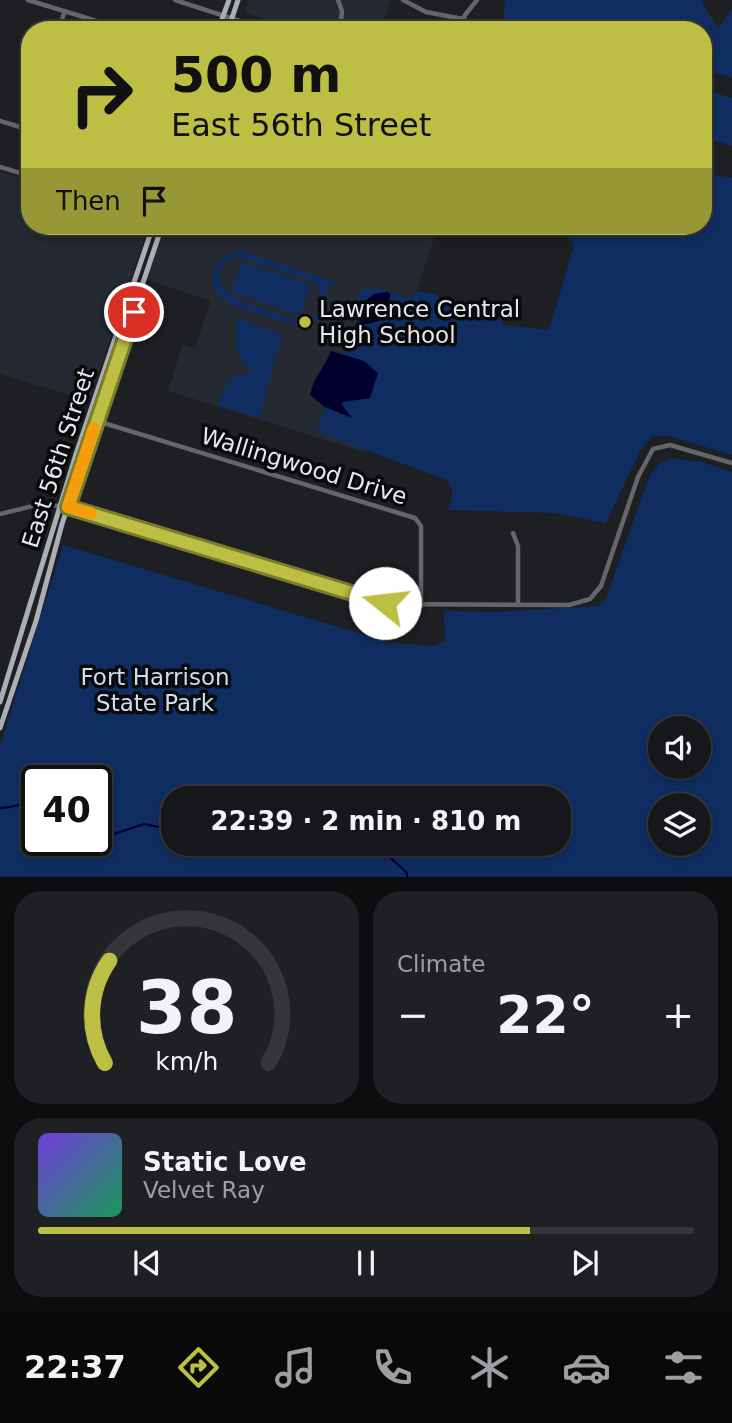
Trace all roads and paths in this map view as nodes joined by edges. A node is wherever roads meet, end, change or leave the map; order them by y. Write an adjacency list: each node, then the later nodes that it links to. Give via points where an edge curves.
1 (28, 0): 8 (street)
2 (175, 0): 9 (street)
3 (229, 0): 9 (main road)
4 (238, 0): 9 (main road)
5 (338, 0): 16 (street)
6 (403, 0): 10 (street, via 421,11)
7 (477, 0): 10 (street)
8 (65, 11): 11 (street); 12 (street)
9 (228, 17): 13 (main road); 14 (main road); 15 (street)
10 (463, 19)
11 (61, 21)
12 (97, 21)
13 (225, 21)
14 (228, 21)
15 (240, 21)
16 (341, 21)
17 (0, 121): 18 (street)
18 (21, 127)
19 (0, 167): 20 (street)
20 (21, 173)
21 (150, 235): 23 (main road, East 56th Street)
22 (159, 235): 24 (main road, East 56th Street)
23 (111, 352): 24 (street); 27 (main road, East 56th Street)
24 (119, 355): 25 (main road, East 56th Street)
25 (97, 421): 28 (main road, East 56th Street); 32 (street, Wallingwood Drive, via 415,519 421,526)
26 (732, 463): 31 (street, via 670,444 653,449 642,467 595,595 569,605)
27 (60, 505): 28 (street); 29 (street); 33 (main road, East 56th Street)
28 (68, 507): 32 (street, via 378,601); 34 (main road, East 56th Street)
29 (0, 514)
30 (513, 533): 31 (street, via 518,546)
31 (518, 605): 32 (street)
32 (421, 606)
33 (0, 702)
34 (0, 728)

